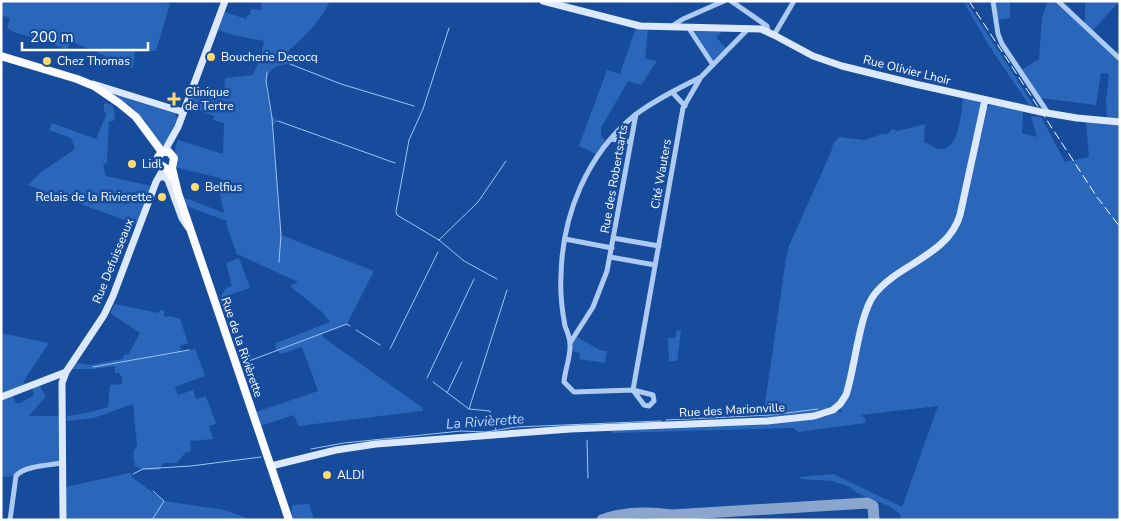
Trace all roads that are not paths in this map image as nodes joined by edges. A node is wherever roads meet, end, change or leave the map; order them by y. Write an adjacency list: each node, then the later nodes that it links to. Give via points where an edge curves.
1 (225, 1): 21 (street, Rue Defuisseaux)
2 (543, 1): 8 (street, Rue Olivier Lhoir, via 632,25)
3 (724, 1): 8 (street, Rue Olivier Lhoir)
4 (731, 1): 11 (street, Rue Olivier Lhoir, via 767,26)
5 (794, 1): 11 (street)
6 (993, 1): 22 (street, via 1002,44)
7 (1058, 1): 13 (street)
8 (671, 26): 9 (street, Rue Olivier Lhoir)
9 (688, 27): 10 (street, Rue Olivier Lhoir); 14 (street)
10 (750, 28): 11 (street, Rue Olivier Lhoir); 14 (street, Cité Wauters)
11 (771, 33): 19 (street, Rue Olivier Lhoir, via 823,60)
12 (1, 56): 15 (main road)
13 (1120, 59)
14 (713, 65): 16 (street, Cité Wauters)
15 (64, 75): 17 (main road); 29 (main road, via 121,110)
16 (701, 77): 18 (street, Cité Wauters); 20 (street, Cité Wauters)
17 (84, 81): 21 (street); 29 (main road, via 125,107 142,124)
18 (672, 92): 20 (street); 23 (street, Cité Wauters)
19 (985, 100): 22 (street, Rue Olivier Lhoir); 44 (street, Rue des Marionville, via 955,227 942,244 874,295 866,310 848,392 830,412 767,421 576,429 382,444 336,450)
20 (684, 106): 34 (street, Cité Wauters)
21 (183, 112): 25 (street, Rue Defuisseaux)
22 (1048, 113): 24 (street, Rue Olivier Lhoir)
23 (636, 114): 26 (street, Cité Wauters); 27 (street, Rue des Robertsarts)
24 (1120, 122)
25 (174, 136): 28 (street, Rue Defuisseaux); 29 (street, Rue Defuisseaux)
26 (611, 139): 27 (street); 33 (street, Cité Wauters, via 579,187)
27 (631, 142): 32 (street, Rue des Robertsarts)
28 (173, 156): 29 (main road, via 174,160)
29 (164, 161): 30 (street, Rue Defuisseaux); 31 (main road, Rue de la Rivièrette, via 174,180)
30 (158, 180): 31 (street, via 165,177 168,180 182,218); 41 (street, Rue Defuisseaux, via 113,296)
31 (191, 232): 44 (main road, Rue de la Rivièrette)
32 (614, 238): 34 (street); 35 (street, Rue des Robertsarts)
33 (565, 239): 35 (street, Rue des Robertsarts); 38 (street, Cité Wauters, via 561,291)
34 (659, 246): 37 (street, Cité Wauters)
35 (612, 248): 36 (street, Rue des Robertsarts)
36 (610, 257): 37 (street); 39 (street, Rue des Robertsarts, via 593,307)
37 (655, 265): 40 (street, Cité Wauters, via 633,390 572,391 564,380)
38 (565, 325): 39 (street, via 572,329); 40 (street, Cité Wauters)
39 (581, 328): 40 (street, Rue des Robertsarts)
40 (570, 343)
41 (66, 372): 42 (street); 43 (street, Rue Defuisseaux, via 62,383)
42 (1, 397)
43 (62, 462): 45 (street, via 18,474); 46 (street, Rue Defuisseaux)
44 (272, 466): 47 (main road, Rue de la Rivièrette)
45 (10, 520)
46 (63, 520)
47 (289, 520)

